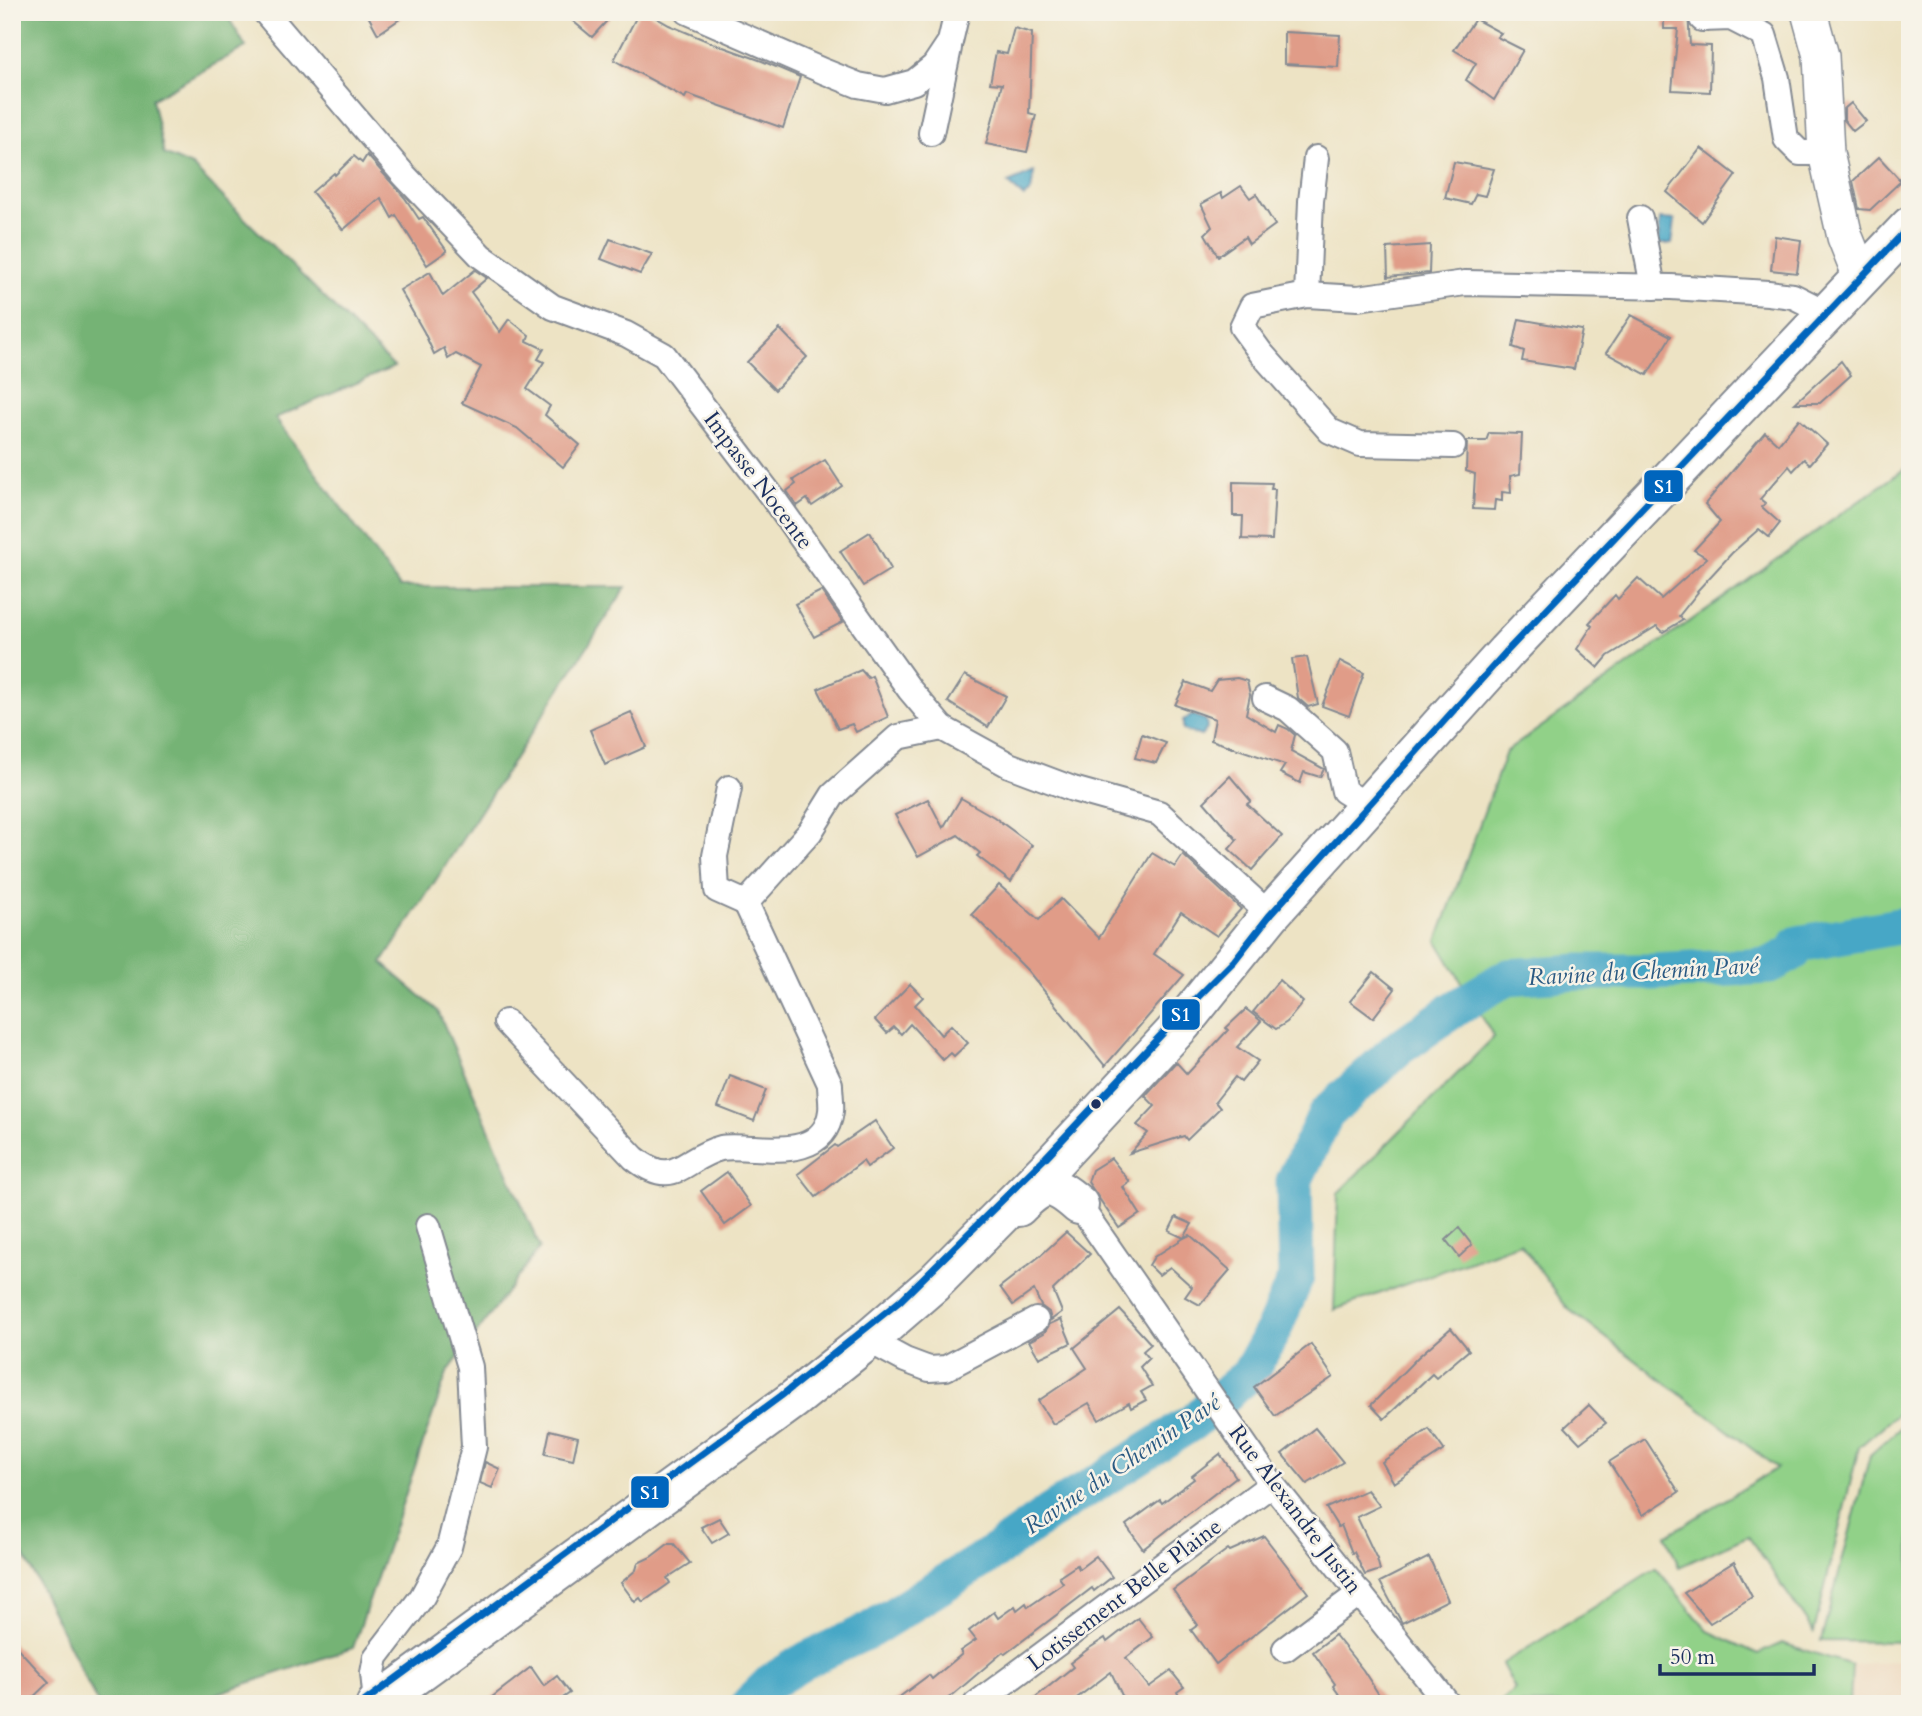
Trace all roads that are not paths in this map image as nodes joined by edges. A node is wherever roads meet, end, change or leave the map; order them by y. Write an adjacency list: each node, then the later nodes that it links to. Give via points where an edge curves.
1 (265, 12): 18 (street, Impasse Nocente, via 404,175 481,256 553,307 625,334 664,355)
2 (688, 12): 6 (street, via 858,85 886,90 914,82 934,66)
3 (957, 12): 6 (street)
4 (1809, 12): 8 (main road, via 1821,56)
5 (1702, 19): 8 (street, via 1731,18 1764,35 1777,78 1786,139 1800,153)
6 (951, 38): 7 (street)
7 (931, 133)
8 (1826, 153): 12 (main road, via 1845,237)
9 (1317, 158): 14 (street)
10 (1640, 218): 13 (street)
11 (1910, 226): 12 (highway)
12 (1861, 277): 15 (highway)
13 (1653, 287): 14 (street, via 1465,283 1358,298); 15 (street, via 1794,296)
14 (1307, 295): 16 (street, via 1252,306 1242,327 1323,424 1360,444)
15 (1827, 313): 20 (highway, via 1506,652)
16 (1453, 446)
17 (1265, 698): 20 (street, via 1288,709 1335,751 1344,791)
18 (942, 728): 21 (street, via 898,737 888,745 833,795 810,832); 22 (street, Impasse Nocente, via 1009,765 1159,813)
19 (729, 788): 21 (street, via 715,856 717,890)
20 (1368, 806): 22 (highway)
21 (746, 903): 24 (street, via 830,1084 831,1112 824,1131 808,1145 780,1150 721,1148 667,1174 648,1169)
22 (1270, 915): 23 (highway)
23 (1234, 961): 25 (highway); 34 (highway, via 900,1301 782,1396)
24 (506, 1022)
25 (1096, 1117): 26 (highway, via 1094,1129 1064,1169); 28 (highway)
26 (1079, 1205): 28 (highway, via 1062,1191 1042,1188 984,1241); 31 (street, Rue Alexandre Justin)
27 (428, 1226): 34 (street, via 470,1367 474,1447 449,1547 422,1597 376,1657)
28 (974, 1243): 30 (highway)
29 (1036, 1320): 30 (street, via 946,1368 929,1369)
30 (868, 1340): 34 (highway, via 793,1401)
31 (1272, 1484): 32 (street, Rue Alexandre Justin); 35 (street, Lotissement Belle Plaine)
32 (1360, 1593): 33 (street); 36 (street, Rue Alexandre Justin)
33 (1284, 1649)
34 (374, 1701)
35 (976, 1704)
36 (1448, 1704)

